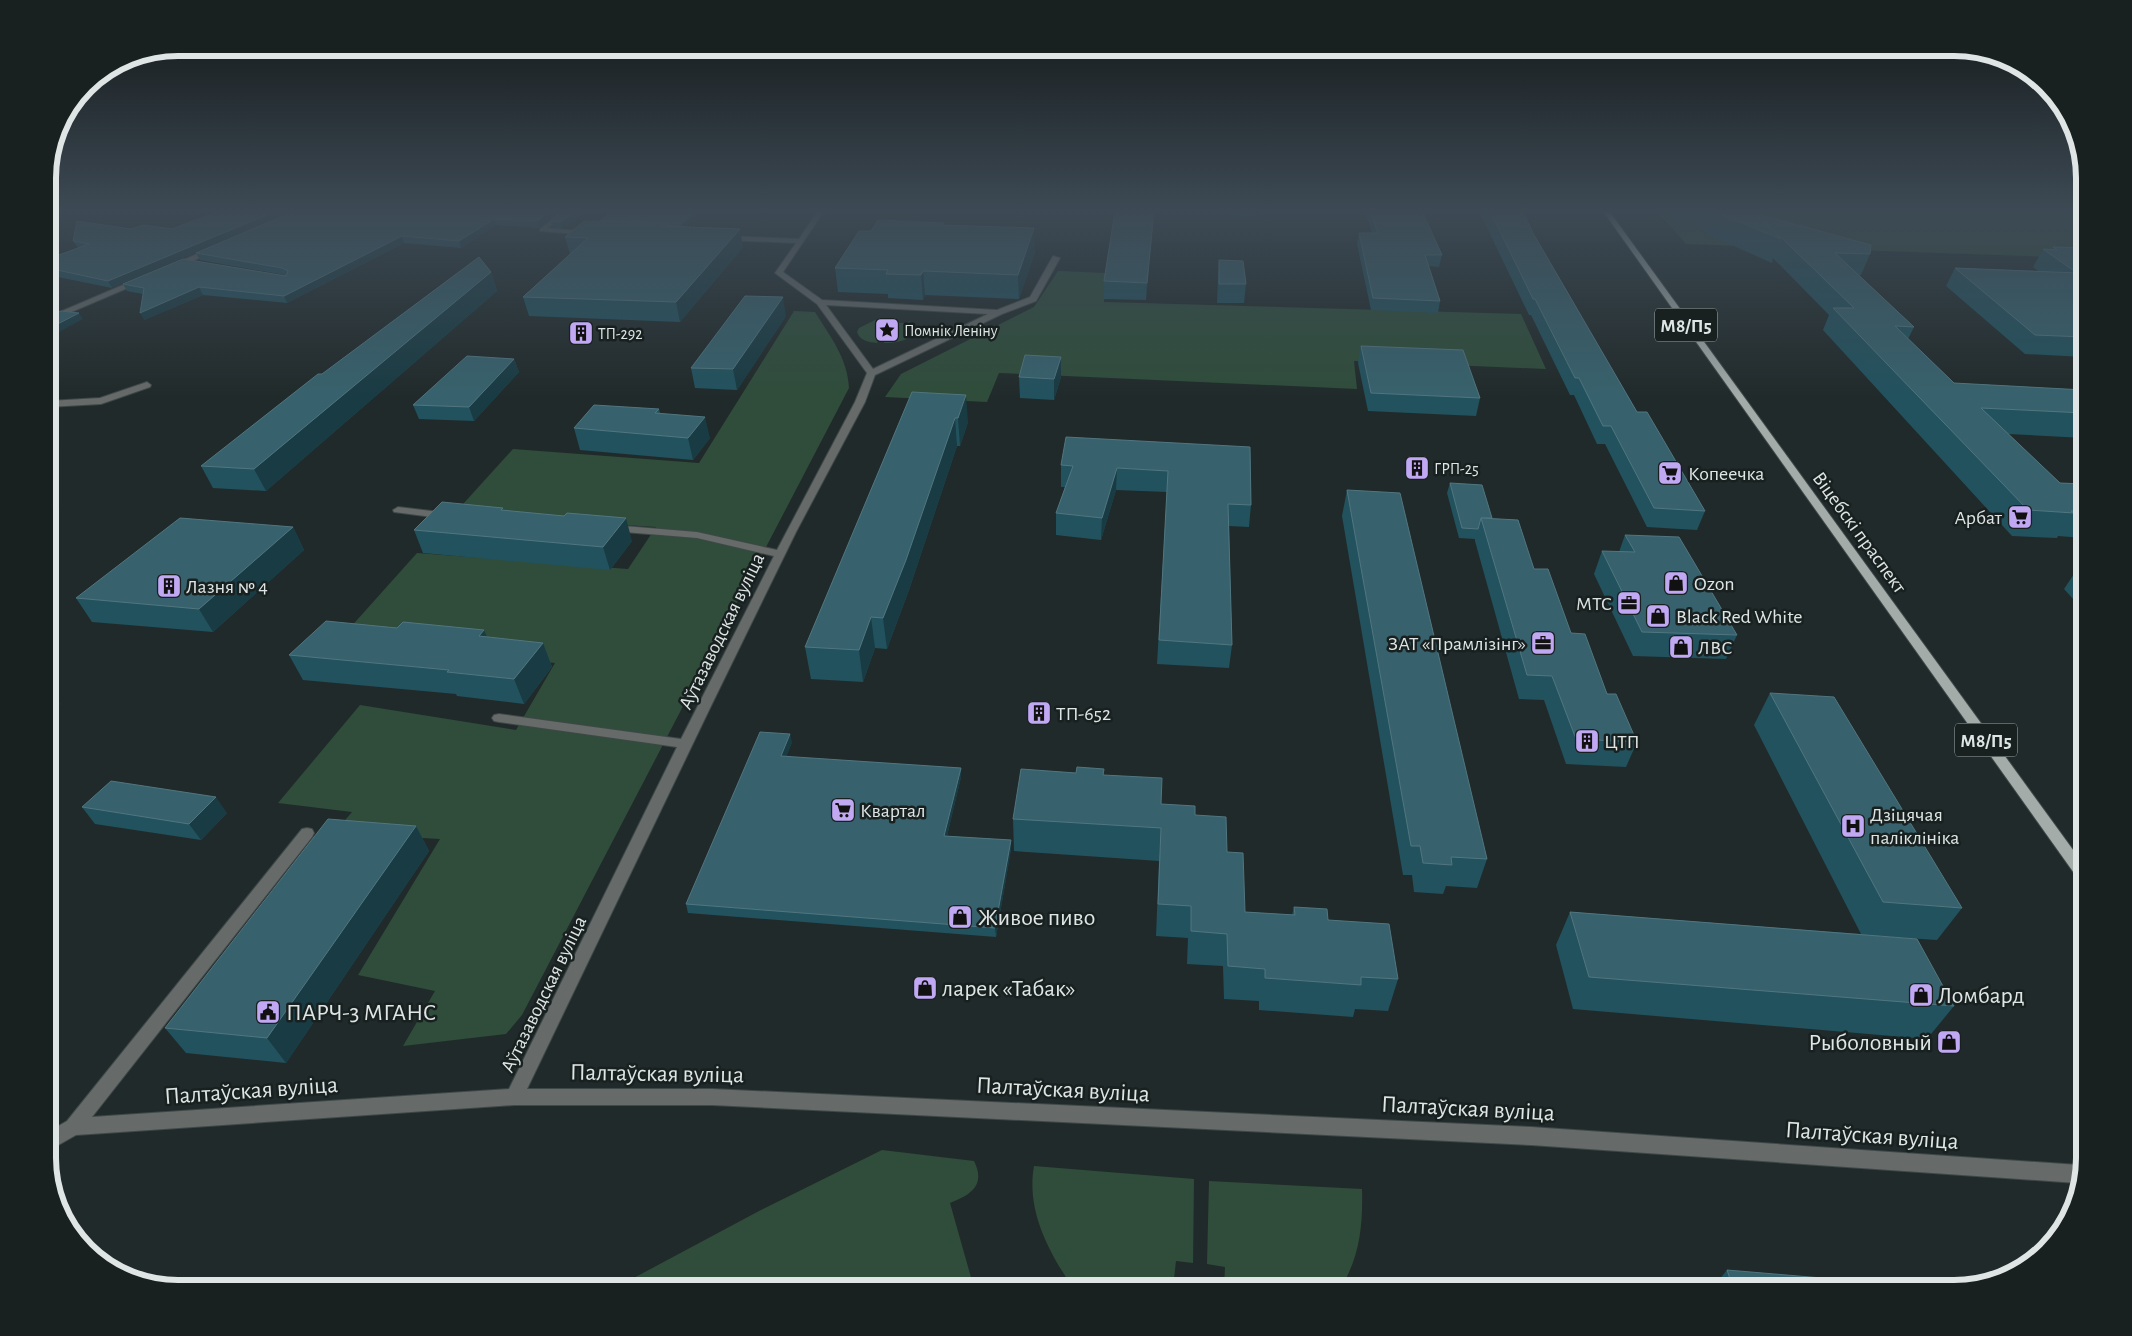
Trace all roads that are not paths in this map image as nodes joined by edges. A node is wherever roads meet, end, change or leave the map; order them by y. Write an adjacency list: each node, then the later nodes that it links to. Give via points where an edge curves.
1 (779, 273): 5 (street)
2 (1047, 273): 6 (street, via 1033,299)
3 (1651, 273): 18 (main road, Віцебскі праспект / М8/П5)
4 (148, 278): 7 (street)
5 (820, 302): 6 (street); 8 (street)
6 (999, 312): 8 (street)
7 (57, 316)
8 (871, 374): 14 (street, Аўтазаводская вуліца, via 860,402)
9 (147, 386): 10 (street, via 101,401)
10 (57, 403)
11 (398, 510): 12 (street)
12 (463, 518)
13 (605, 528): 14 (street, via 697,535)
14 (780, 554): 16 (street, Аўтазаводская вуліца)
15 (499, 718): 16 (street)
16 (686, 744): 19 (street, Аўтазаводская вуліца)
17 (308, 833): 20 (street)
18 (2076, 864)
19 (514, 1097): 20 (street, Палтаўская вуліца); 22 (street, Палтаўская вуліца, via 712,1097 1491,1134)
20 (73, 1128): 21 (street, Палтаўская вуліца)
21 (57, 1137)
22 (2075, 1174)

